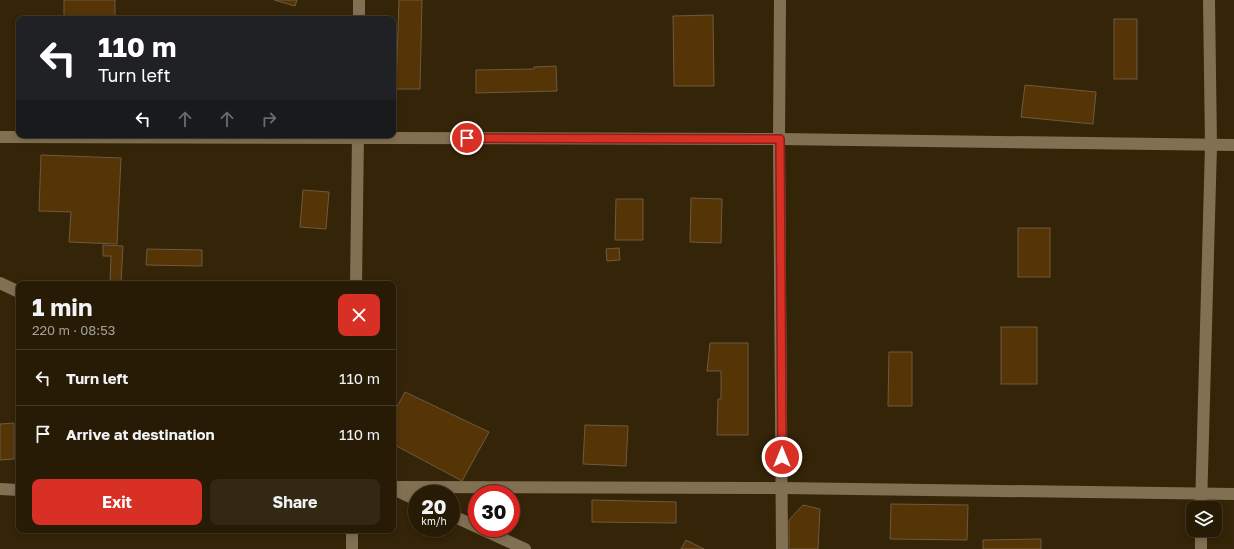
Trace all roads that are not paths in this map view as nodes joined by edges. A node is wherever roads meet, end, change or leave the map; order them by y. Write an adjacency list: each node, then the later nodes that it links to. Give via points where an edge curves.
1 (359, 0): 4 (street)
2 (780, 0): 9 (street)
3 (1209, 0): 11 (street)
4 (359, 16)
5 (396, 136): 9 (street)
6 (0, 137): 7 (street)
7 (16, 137)
8 (358, 138): 12 (street)
9 (780, 139): 11 (street); 16 (street)
10 (1234, 145): 11 (street)
11 (1211, 146): 20 (street)
12 (356, 281)
13 (0, 283): 14 (street)
14 (16, 291)
15 (396, 488): 16 (street)
16 (782, 488): 20 (street); 29 (street)
17 (0, 489): 18 (street)
18 (16, 490)
19 (396, 490): 22 (street)
20 (1201, 494): 21 (street); 23 (street)
21 (1234, 494)
22 (408, 496)
23 (1201, 501)
24 (352, 533): 27 (street)
25 (498, 537): 28 (street)
26 (1201, 537): 30 (street)
27 (352, 549)
28 (525, 549)
29 (782, 549)
30 (1201, 549)

